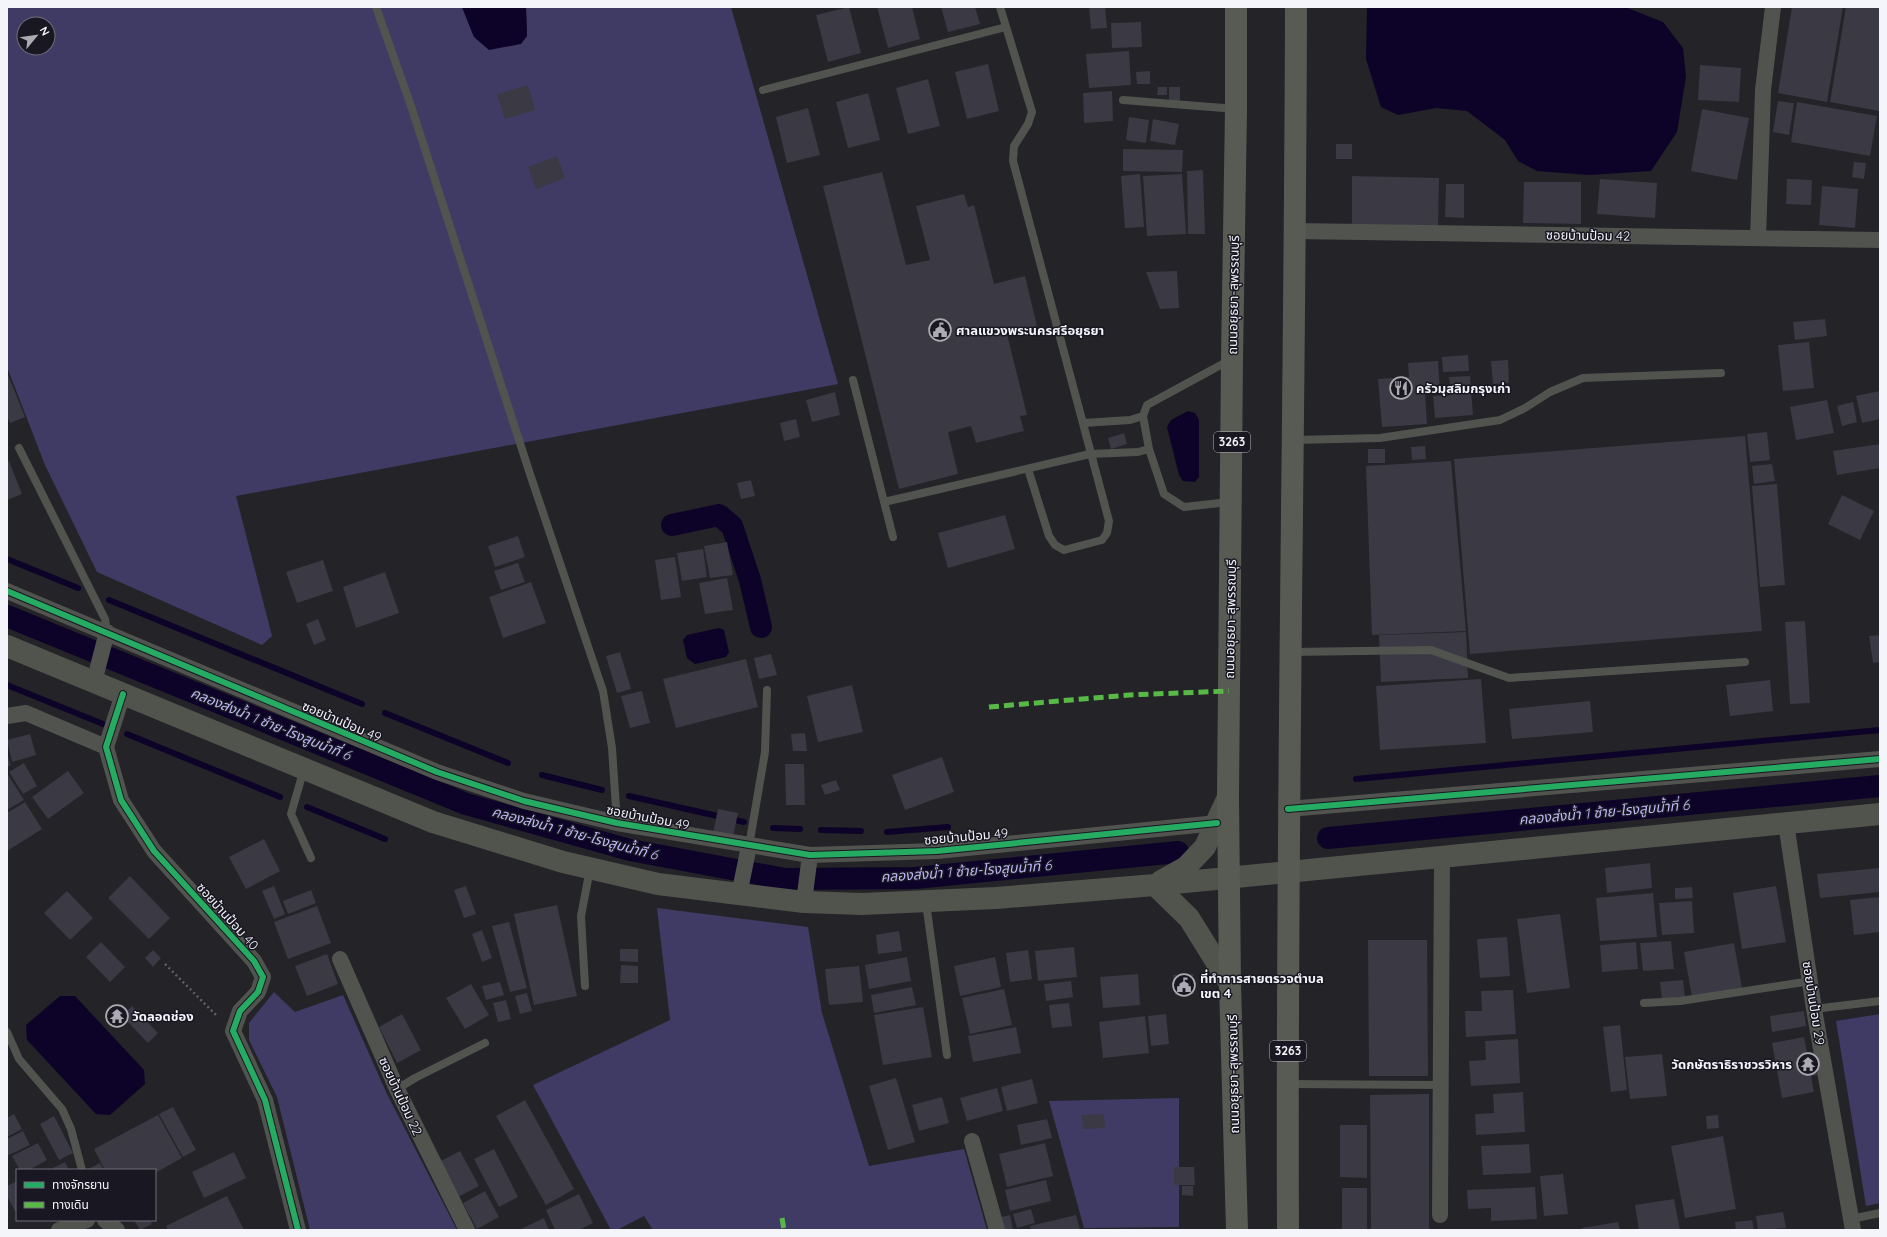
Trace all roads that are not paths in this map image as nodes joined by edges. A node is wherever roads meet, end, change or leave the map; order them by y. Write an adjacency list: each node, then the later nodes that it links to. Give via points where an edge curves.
1 (376, 7): 41 (lane, via 411,106 603,691 612,748)
2 (1000, 7): 6 (lane)
3 (1236, 7): 9 (main road, ถนนอยุธยา-สุพรรณบุรี / 3263)
4 (1296, 7): 10 (main road, 3263)
5 (1773, 7): 11 (street, via 1763,90)
6 (1006, 28): 7 (lane); 17 (lane, via 1032,112 1028,124 1014,146 1014,161)
7 (763, 90)
8 (1123, 100): 9 (lane)
9 (1236, 109): 13 (main road, ถนนอยุธยา-สุพรรณบุรี / 3263)
10 (1295, 231): 11 (street, ซอยบ้านป้อม 42); 18 (main road, 3263)
11 (1758, 238): 12 (street, ซอยบ้านป้อม 42)
12 (1880, 240)
13 (1232, 359): 16 (lane, via 1147,405); 24 (main road, ถนนอยุธยา-สุพรรณบุรี / 3263)
14 (1721, 373): 18 (lane, via 1582,378 1550,392 1500,420 1380,438)
15 (853, 380): 23 (lane)
16 (1142, 416): 17 (lane, via 1130,420); 20 (lane)
17 (1083, 423): 21 (lane)
18 (1292, 440): 29 (main road, 3263)
19 (19, 448): 27 (lane, via 105,619)
20 (1149, 449): 21 (lane, via 1138,452); 24 (lane, via 1164,494 1184,507)
21 (1090, 454): 22 (lane); 22 (lane, via 1109,521 1107,533 1102,540 1064,550 1055,545 1049,536)
22 (1028, 469): 23 (lane)
23 (884, 502): 25 (lane)
24 (1232, 502): 38 (main road, ถนนอยุธยา-สุพรรณบุรี / 3263)
25 (892, 537)
26 (7, 591): 27 (street, ซอยบ้านป้อม 49)
27 (105, 640): 31 (street); 41 (street, ซอยบ้านป้อม 49, via 437,772 524,802)
28 (7, 646): 31 (main road)
29 (1290, 652): 30 (lane, via 1431,650 1509,678); 39 (main road, 3263)
30 (1745, 662)
31 (96, 672): 33 (main road)
32 (767, 690): 44 (lane, via 765,752)
33 (123, 694): 35 (street); 37 (main road)
34 (7, 716): 35 (street, via 26,713)
35 (106, 747): 77 (street, ซอยบ้านป้อม 40, via 121,800 154,851 254,961 262,977 258,992 240,1011 233,1031 265,1100)
36 (1880, 759): 39 (street)
37 (304, 769): 46 (lane, via 291,814); 48 (main road, via 433,822)
38 (1228, 797): 42 (main road); 50 (main road, ถนนอยุธยา-สุพรรณบุรี / 3263)
39 (1288, 810): 49 (main road, 3263)
40 (1880, 814): 43 (main road)
41 (617, 823): 44 (street, ซอยบ้านป้อม 49)
42 (1217, 823): 47 (street, ซอยบ้านป้อม 49); 52 (main road, via 1204,847 1186,867)
43 (1786, 823): 45 (main road); 56 (street, ซอยบ้านป้อม 29)
44 (748, 850): 47 (street, ซอยบ้านป้อม 49); 51 (street)
45 (1442, 857): 49 (main road); 66 (street)
46 (311, 858)
47 (809, 861): 53 (street)
48 (590, 869): 51 (main road, via 658,884); 58 (lane, via 581,916)
49 (1288, 872): 50 (main road); 65 (main road, 3263)
50 (1229, 877): 52 (main road); 57 (main road, ถนนอยุธยา-สุพรรณบุรี / 3263)
51 (741, 884): 53 (main road)
52 (1155, 885): 54 (main road); 57 (main road, via 1189,918)
53 (805, 894): 54 (main road, via 862,904)
54 (926, 902): 64 (lane)
55 (340, 960): 67 (street, ซอยบ้านป้อม 22)
56 (1811, 981): 60 (lane, via 1680,1001); 61 (street, ซอยบ้านป้อม 29)
57 (1230, 984): 80 (main road, ถนนอยุธยา-สุพรรณบุรี / 3263)
58 (585, 986)
59 (1880, 1001): 61 (lane)
60 (1644, 1003)
61 (1814, 1009): 74 (street, ซอยบ้านป้อม 29)
62 (7, 1032): 69 (lane, via 19,1059 62,1109 71,1129)
63 (485, 1043): 67 (lane)
64 (947, 1055)
65 (1288, 1084): 66 (lane); 81 (main road, 3263)
66 (1441, 1085): 71 (street)
67 (397, 1089): 78 (street, ซอยบ้านป้อม 22)
68 (972, 1141): 79 (street)
69 (82, 1169)
70 (1880, 1213): 74 (lane)
71 (1440, 1215)
72 (84, 1221): 75 (street)
73 (106, 1221): 76 (street)
74 (1852, 1224)
75 (59, 1230)
76 (117, 1230)
77 (298, 1230)
78 (467, 1230)
79 (997, 1230)
80 (1237, 1230)
81 (1288, 1230)

